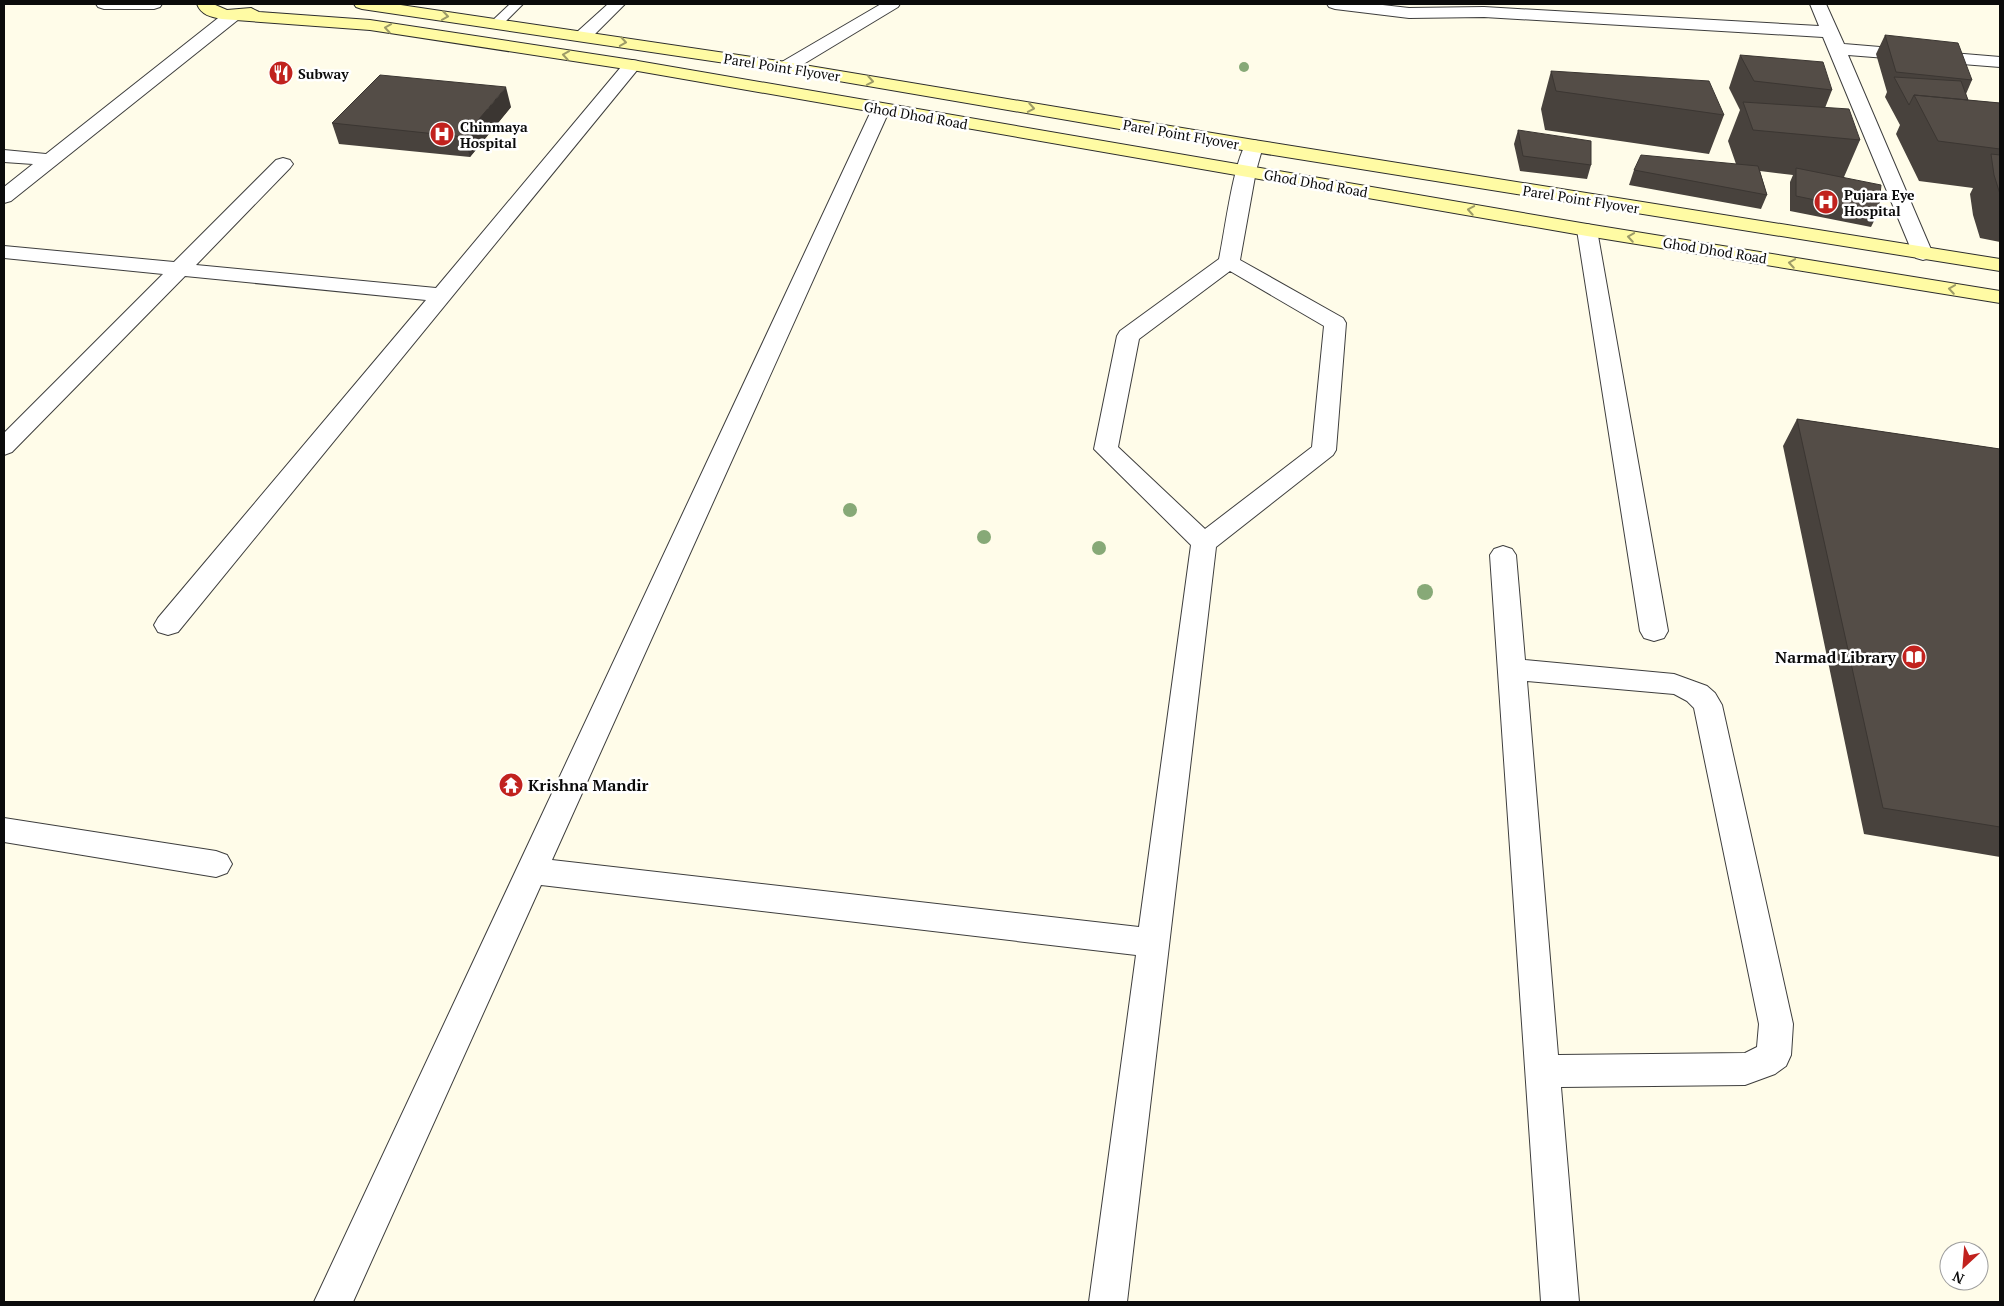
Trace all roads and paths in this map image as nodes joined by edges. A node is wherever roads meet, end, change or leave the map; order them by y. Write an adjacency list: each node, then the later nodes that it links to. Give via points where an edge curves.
1 (104, 4): 2 (street)
2 (154, 4)
3 (205, 4): 11 (main road, via 211,12)
4 (276, 4): 11 (main road, via 259,11)
5 (362, 4): 12 (main road, Parel Point Flyover, one-way to 12)
6 (518, 4): 12 (lane)
7 (617, 4): 13 (street)
8 (892, 4): 17 (street)
9 (1335, 4): 14 (street, via 1409,13 1484,12)
10 (1818, 4): 14 (street)
11 (233, 15): 16 (main road, Ghod Dhod Road, one-way to 11, via 370,25); 21 (street)
12 (496, 24): 13 (main road, Parel Point Flyover)
13 (583, 36): 17 (main road, Parel Point Flyover, one-way to 17)
14 (1833, 41): 15 (street); 26 (street)
15 (2000, 62)
16 (632, 65): 18 (main road, Ghod Dhod Road); 30 (street)
17 (786, 67): 20 (main road, Parel Point Flyover, one-way to 20)
18 (881, 109): 20 (main road, Ghod Dhod Road); 40 (street)
19 (4, 156): 21 (street)
20 (1250, 159): 24 (main road, Ghod Dhod Road, one-way to 20); 26 (main road, Parel Point Flyover); 27 (street)
21 (51, 160): 23 (street)
22 (283, 164): 29 (street)
23 (4, 197)
24 (1587, 230): 31 (main road, Ghod Dhod Road, one-way to 24); 36 (street)
25 (4, 252): 29 (street)
26 (1923, 254): 28 (main road, Parel Point Flyover)
27 (1229, 262): 33 (street, via 1128,336 1106,449); 33 (street, via 1335,323 1326,431 1324,450)
28 (2000, 265)
29 (179, 269): 30 (street); 32 (street)
30 (442, 295): 35 (street)
31 (2000, 296)
32 (4, 448)
33 (1204, 543): 41 (street)
34 (1503, 555): 37 (street)
35 (168, 625)
36 (1654, 631)
37 (1512, 669): 42 (street); 42 (street, via 1674,684 1702,695 1708,705 1776,1024 1774,1055 1745,1069)
38 (4, 830): 39 (street)
39 (216, 864)
40 (531, 871): 41 (street); 43 (street)
41 (1153, 943): 44 (street)
42 (1542, 1070): 45 (street)
43 (333, 1302)
44 (1108, 1302)
45 (1560, 1302)

